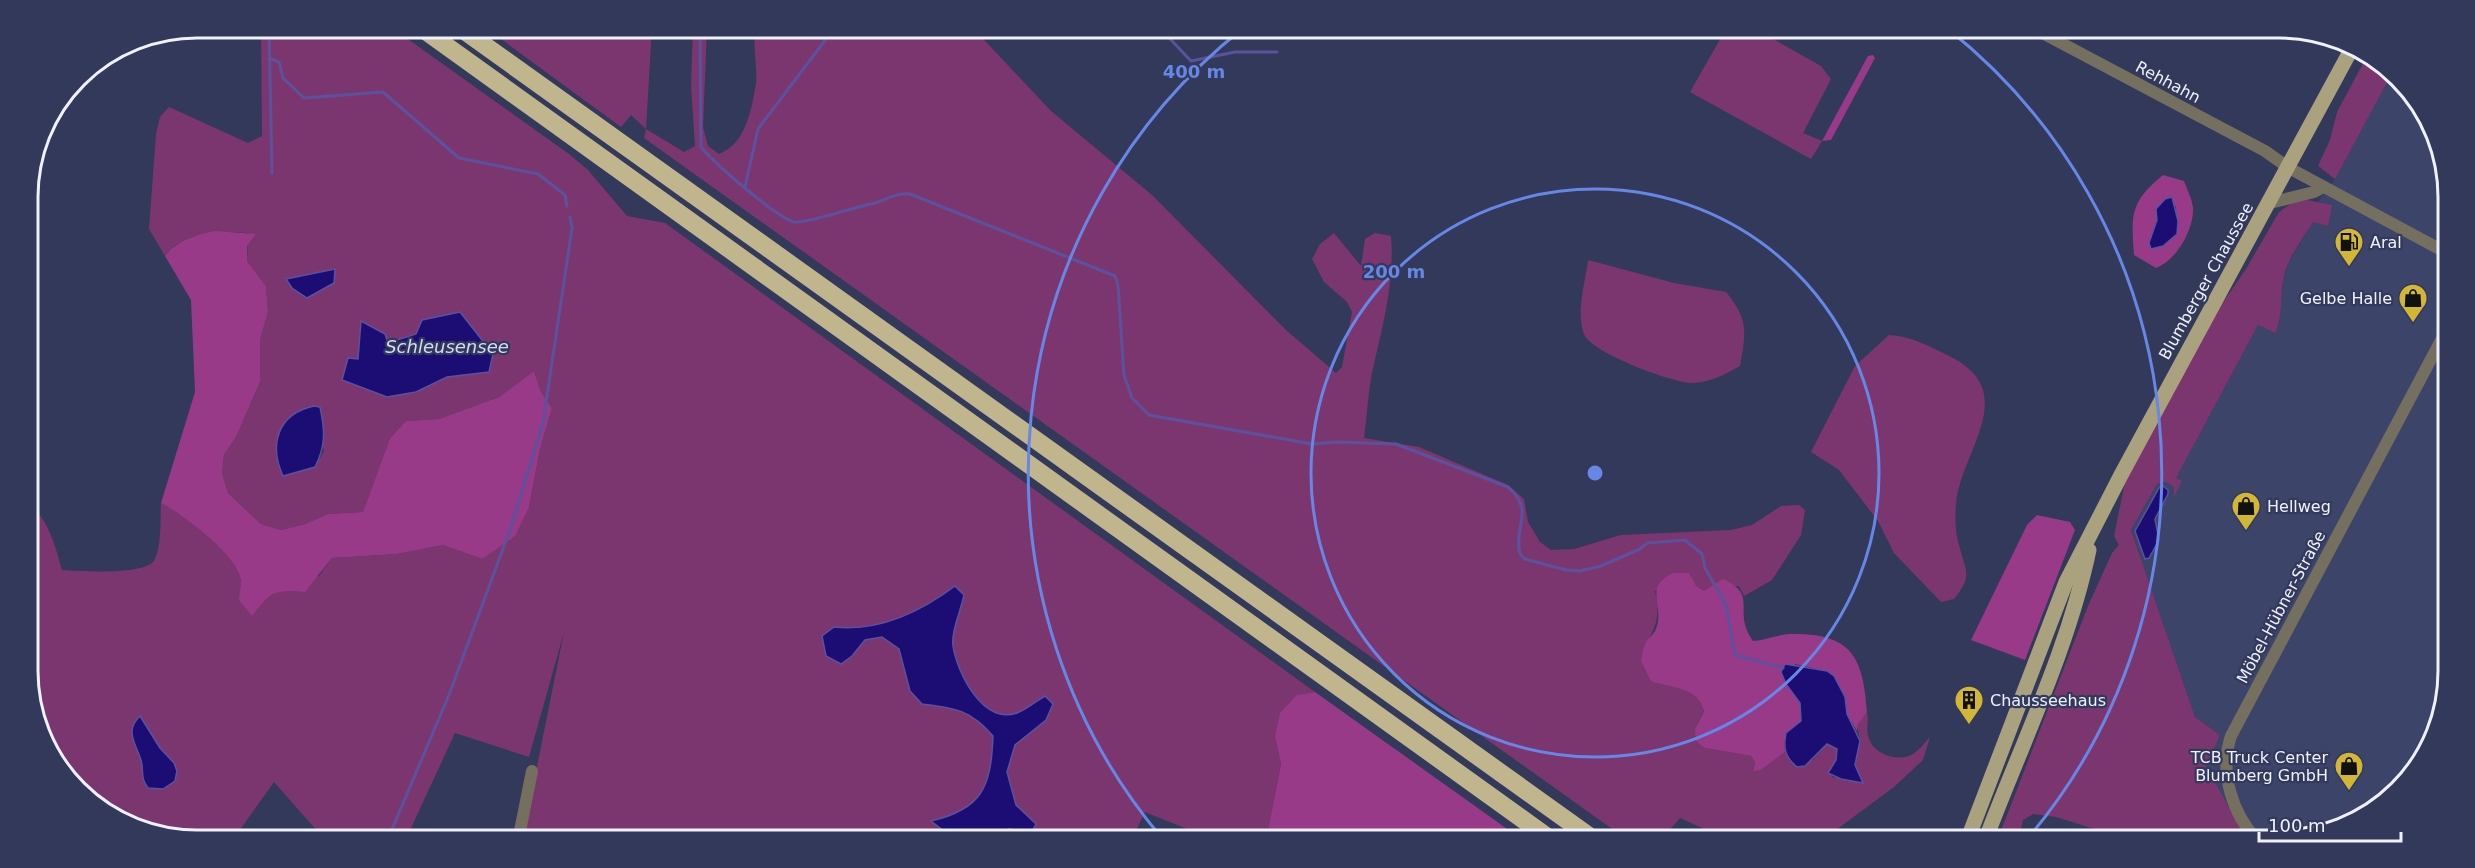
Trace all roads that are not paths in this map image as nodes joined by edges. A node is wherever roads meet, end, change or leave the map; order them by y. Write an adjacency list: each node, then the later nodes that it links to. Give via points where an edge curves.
1 (435, 38): 13 (highway)
2 (474, 38): 14 (highway)
3 (2052, 38): 5 (street, Rehhahn)
4 (2349, 54): 5 (main road, Blumberger Chaussee)
5 (2289, 168): 6 (street, Rehhahn); 7 (main road, Blumberger Chaussee)
6 (2324, 187): 7 (street); 8 (street, Rehhahn)
7 (2270, 202): 10 (main road, Blumberger Chaussee)
8 (2438, 248)
9 (2438, 346): 17 (street, Möbel-Hübner-Straße, via 2231,736 2225,771)
10 (2093, 533): 15 (main road, Blumberger Chaussee, via 2066,582); 16 (main road, Blumberger Chaussee, via 2082,586)
11 (532, 771): 12 (street)
12 (520, 830)
13 (1538, 830)
14 (1581, 830)
15 (1971, 830)
16 (1989, 830)
17 (2249, 830)

